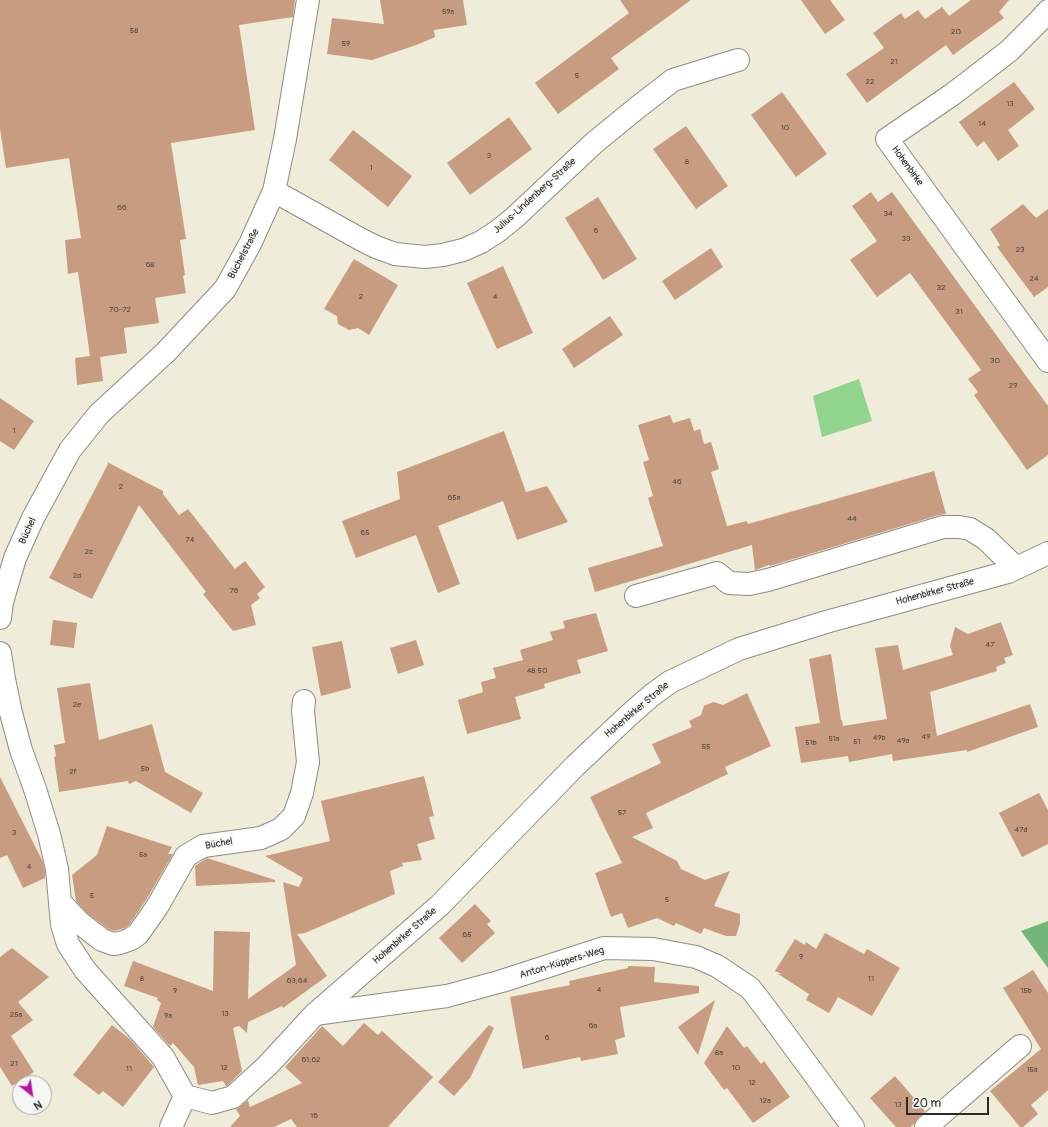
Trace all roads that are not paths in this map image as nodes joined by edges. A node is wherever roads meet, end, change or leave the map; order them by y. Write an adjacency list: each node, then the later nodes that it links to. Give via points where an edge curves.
1 (308, 0): 4 (street, Büchelstraße)
2 (1048, 11): 5 (street, Hohenbirke, via 1009,51 953,94 886,139)
3 (738, 60): 4 (street, Julius-Lindenberg-Straße, via 674,80 594,143 498,231 463,250 425,257 395,254 360,239)
4 (274, 191): 6 (street, Büchelstraße, via 250,244 225,289 166,352 99,414)
5 (1048, 362)
6 (70, 450): 10 (street, Büchel, via 33,518 16,558 2,602)
7 (1048, 553): 8 (street, Hohenbirker Straße)
8 (1016, 568): 9 (street, via 986,539 970,529 943,527 749,584 729,583 717,573); 14 (street, Hohenbirker Straße, via 739,649 670,682 628,716 575,766 440,905)
9 (636, 596)
10 (0, 618)
11 (0, 653): 13 (street, via 11,713 52,848)
12 (304, 701): 13 (street, Büchel, via 308,762 294,816 281,829 261,838 203,846 186,856 157,907 138,934 120,943 113,944 102,940 80,923)
13 (60, 902): 16 (street, via 62,925 68,944 85,970 163,1057)
14 (315, 1014): 16 (street, via 268,1065 233,1096 212,1103); 18 (street, Anton-Küppers-Weg, via 447,996 604,948 652,949 696,957 717,966 750,988)
15 (1020, 1046): 19 (street)
16 (185, 1096): 17 (street)
17 (171, 1127)
18 (853, 1127)
19 (926, 1127)

